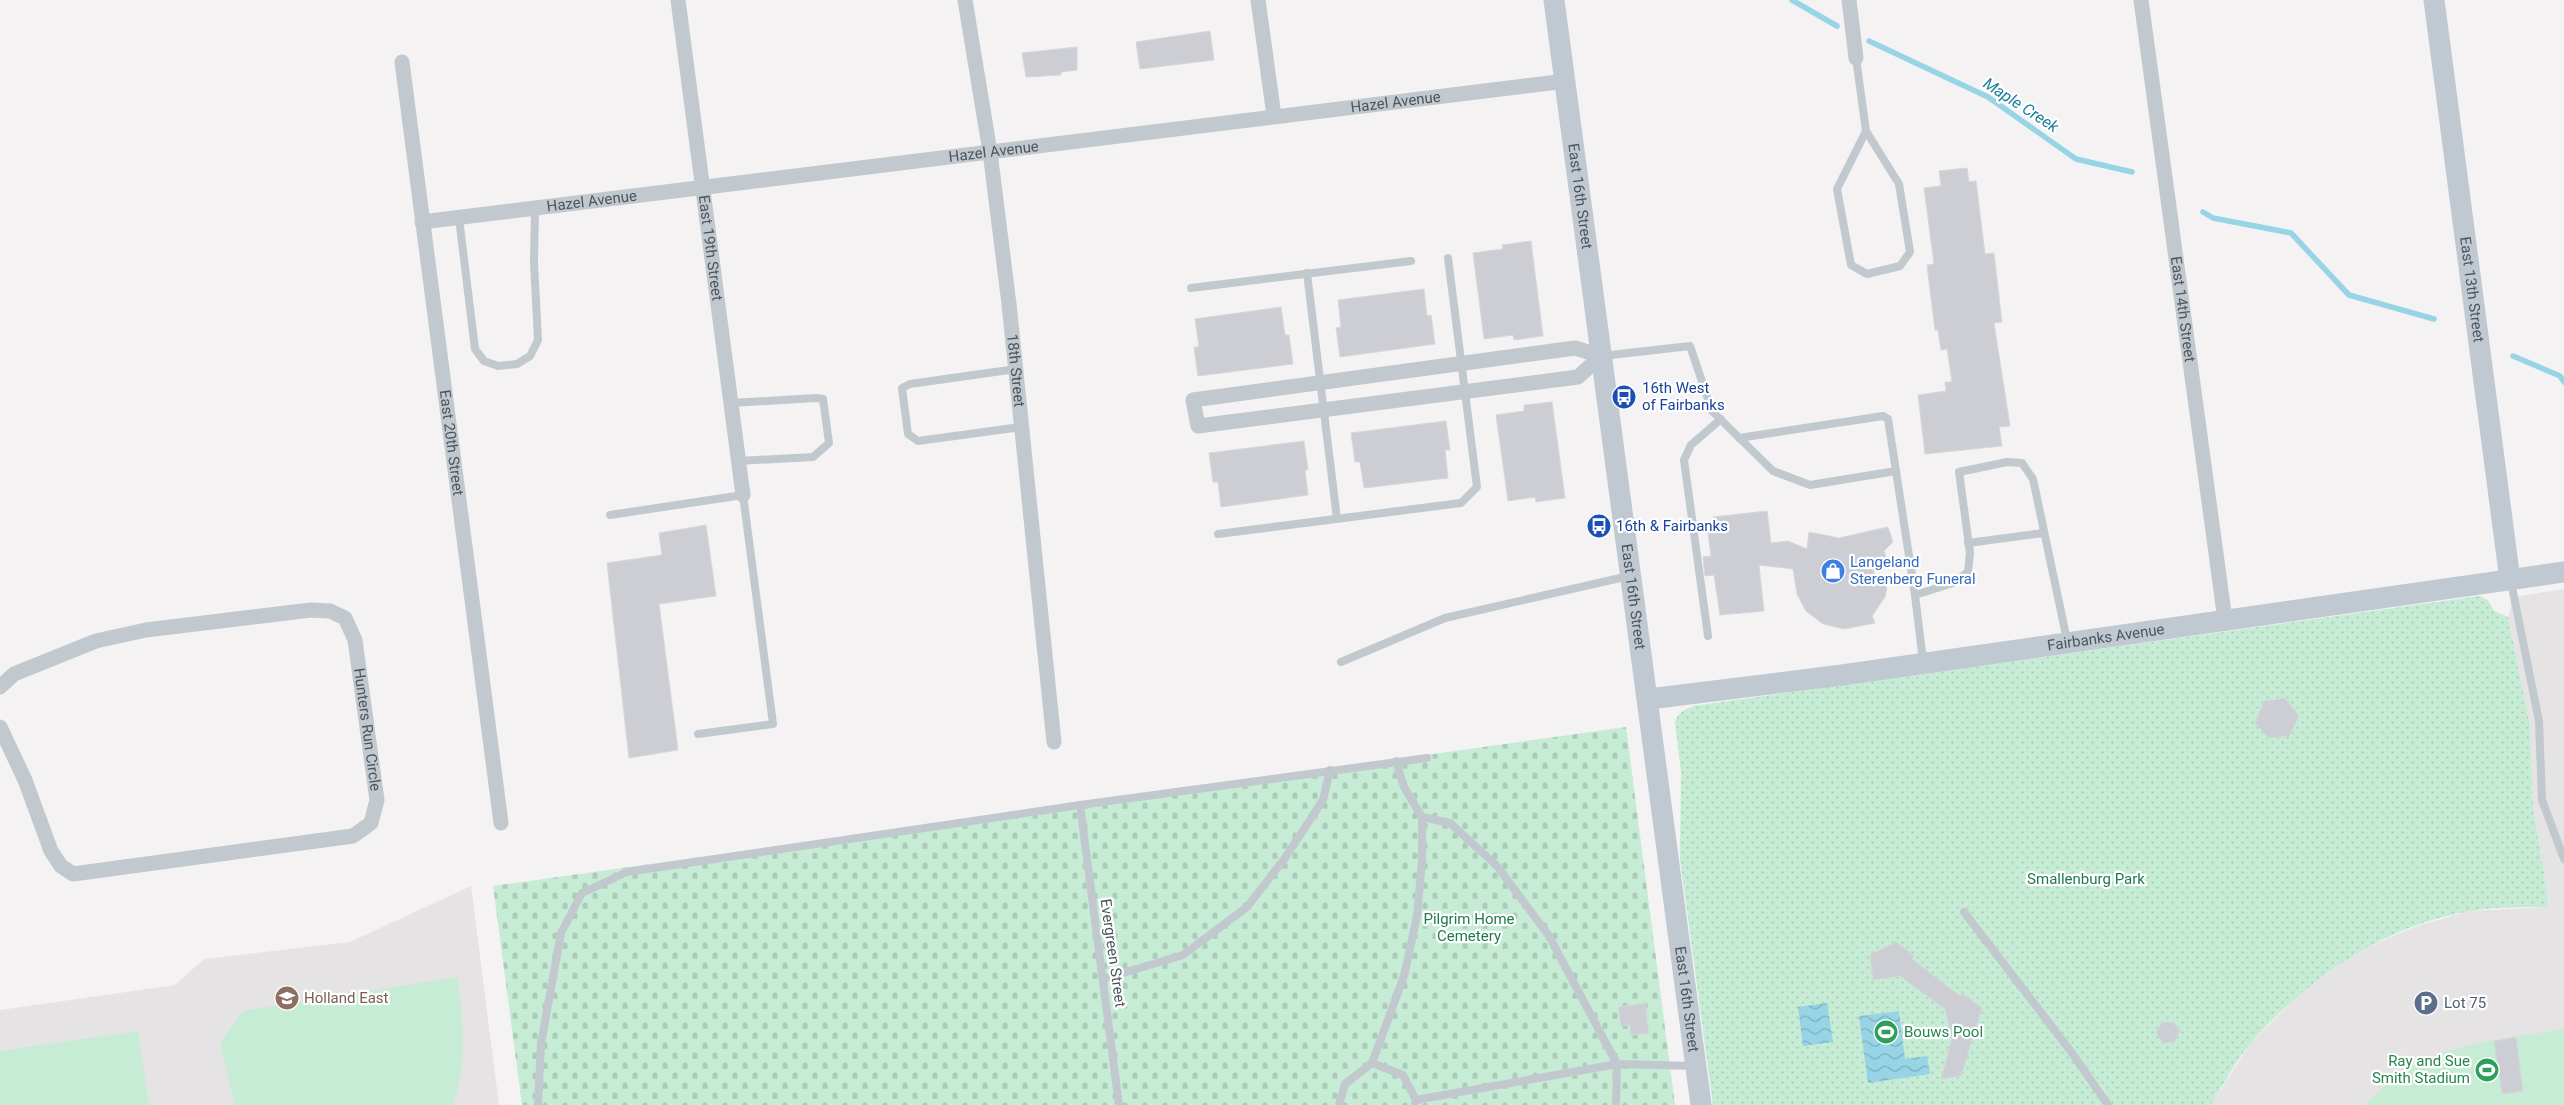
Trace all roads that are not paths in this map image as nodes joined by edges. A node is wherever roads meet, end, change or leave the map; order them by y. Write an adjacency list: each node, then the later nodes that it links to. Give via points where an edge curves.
1 (678, 0): 14 (street, East 19th Street)
2 (965, 0): 13 (street, 18th Street)
3 (1258, 0): 11 (street)
4 (1554, 0): 10 (street, East 16th Street)
5 (1849, 0): 8 (street)
6 (2141, 0): 44 (street, East 14th Street)
7 (2434, 0): 42 (street, East 13th Street)
8 (1856, 58): 12 (lane)
9 (402, 62): 17 (street, East 20th Street)
10 (1566, 81): 11 (street, Hazel Avenue); 22 (street, East 16th Street)
11 (1274, 116): 13 (street, Hazel Avenue)
12 (1866, 130): 12 (lane, via 1899,184 1910,252 1900,266 1866,274 1852,265 1837,188)
13 (990, 152): 14 (street, Hazel Avenue); 24 (street, 18th Street)
14 (702, 188): 15 (street, Hazel Avenue); 27 (street, East 19th Street)
15 (535, 209): 16 (street, Hazel Avenue); 16 (lane, via 538,340 530,356 517,364 498,366 484,361 475,349)
16 (459, 218): 17 (street, Hazel Avenue)
17 (422, 222): 59 (street, East 20th Street)
18 (1448, 258): 23 (lane)
19 (1411, 260): 20 (lane)
20 (1308, 273): 21 (lane); 25 (lane)
21 (1191, 288)
22 (1601, 356): 23 (street, via 1575,348); 26 (street, via 1578,376); 29 (lane, via 1690,346 1712,411); 41 (street, East 16th Street)
23 (1462, 364): 25 (street); 26 (lane)
24 (1016, 369): 30 (street, 18th Street); 30 (lane, via 910,384 902,388 908,434 918,441)
25 (1322, 383): 28 (lane); 28 (street, via 1193,400 1198,426)
26 (1466, 391): 28 (street); 36 (lane, via 1477,488 1461,502)
27 (730, 403): 32 (street, East 19th Street); 32 (lane, via 823,399 829,443 822,451 813,457)
28 (1326, 409): 36 (lane)
29 (1721, 419): 31 (lane); 45 (lane, via 1691,445 1684,460)
30 (1021, 427): 53 (street, 18th Street)
31 (1739, 438): 33 (lane, via 1773,471 1810,485); 33 (lane, via 1883,416 1888,419)
32 (738, 461): 34 (street, East 19th Street)
33 (1896, 471): 43 (lane)
34 (743, 495): 35 (lane); 52 (lane, via 773,724)
35 (610, 515)
36 (1337, 519): 38 (lane)
37 (2044, 533): 39 (lane); 39 (lane, via 2032,479 2022,463 2007,462 1959,472); 46 (lane)
38 (1218, 534)
39 (1968, 543): 43 (lane, via 1968,572 1954,583)
40 (2564, 572): 42 (street, Fairbanks Avenue)
41 (1631, 576): 47 (lane, via 1444,618); 50 (street, East 16th Street)
42 (2510, 580): 44 (street, Fairbanks Avenue); 60 (lane, via 2539,721 2542,800)
43 (1915, 595): 48 (lane)
44 (2225, 620): 46 (street, Fairbanks Avenue)
45 (1708, 636)
46 (2068, 642): 48 (street, Fairbanks Avenue)
47 (1341, 662)
48 (1924, 663): 50 (street, Fairbanks Avenue)
49 (0, 687): 51 (street, Hunters Run Circle, via 14,674 96,642 146,630 312,610 330,611 345,618 355,640 377,800 371,823 353,836 73,874 61,866 51,851 25,780)
50 (1649, 699): 65 (street, East 16th Street)
51 (0, 727)
52 (698, 734)
53 (1054, 742)
54 (1427, 758): 55 (lane)
55 (1396, 761): 56 (lane); 58 (lane, via 1404,787)
56 (1330, 770): 57 (lane); 62 (lane, via 1322,800 1285,858 1247,907 1183,955)
57 (1080, 805): 62 (lane, Evergreen Street); 67 (lane, via 627,872 582,893 559,941 541,1044)
58 (1422, 817): 63 (lane, via 1417,916 1404,976); 64 (lane, via 1450,823 1497,866 1549,936)
59 (501, 823)
60 (2564, 859)
61 (1964, 912): 72 (lane)
62 (1103, 979): 68 (lane, Evergreen Street)
63 (1372, 1063): 66 (lane, via 1403,1075); 69 (lane, via 1345,1084)
64 (1617, 1064): 65 (lane); 66 (lane); 70 (lane)
65 (1696, 1066): 71 (street, East 16th Street)
66 (1415, 1103)
67 (538, 1105)
68 (1120, 1105)
69 (1339, 1105)
70 (1616, 1105)
71 (1701, 1105)
72 (2108, 1105)

